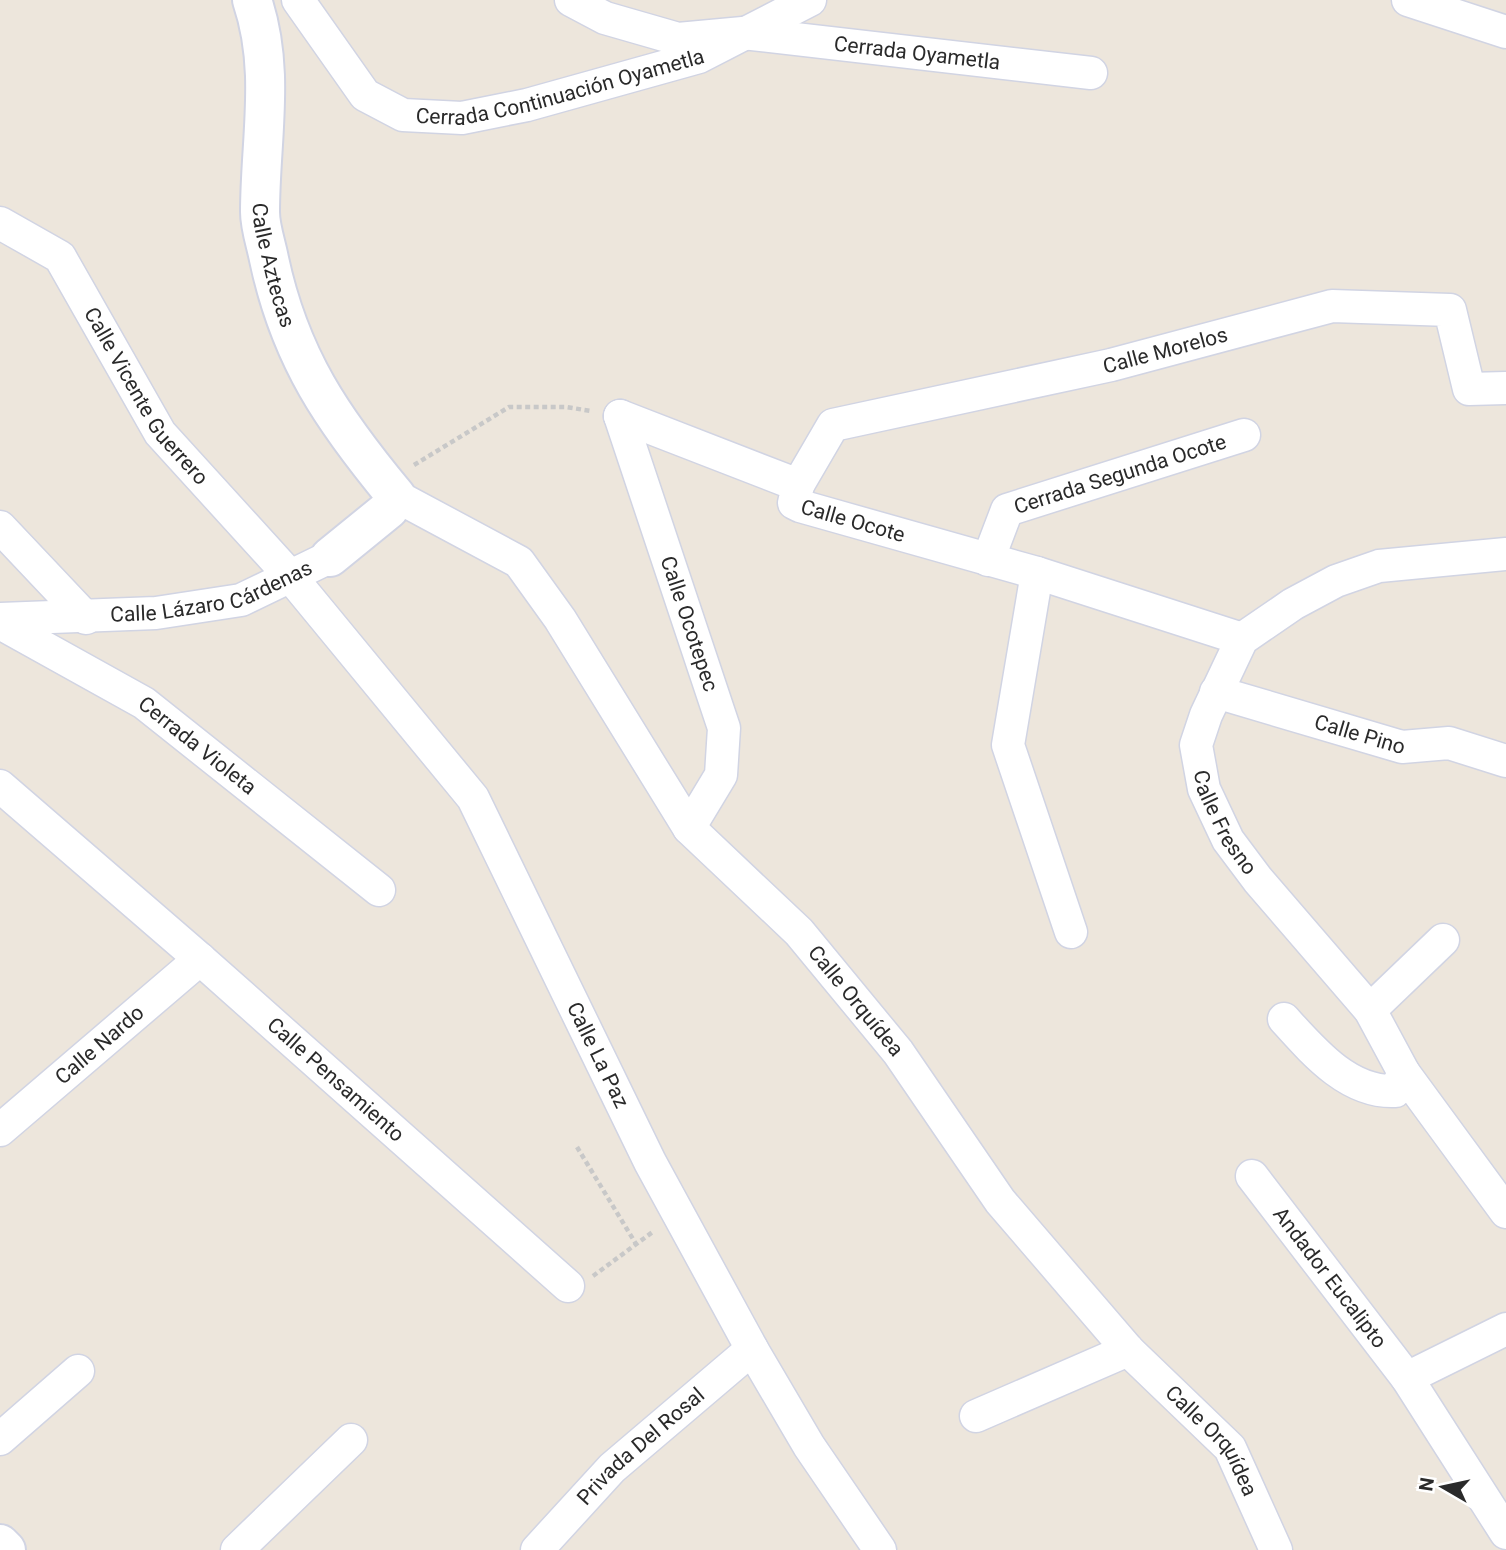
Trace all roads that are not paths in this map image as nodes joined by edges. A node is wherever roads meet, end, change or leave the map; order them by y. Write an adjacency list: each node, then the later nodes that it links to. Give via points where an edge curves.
1 (252, 0): 14 (street, Calle Aztecas, via 267,74 260,215 274,282 292,341 317,390)
2 (298, 0): 7 (street, Cerrada Continuación Oyametla, via 365,96 403,115 462,118 527,106 664,69 699,57)
3 (571, 0): 7 (street, via 605,19 678,38)
4 (810, 0): 7 (street, Cerrada Continuación Oyametla)
5 (1408, 0): 6 (street)
6 (1506, 32)
7 (743, 33): 8 (street, Cerrada Oyametla)
8 (1091, 73)
9 (0, 223): 20 (street, Calle Vicente Guerrero, via 60,257 160,433)
10 (1506, 388): 13 (street, Calle Morelos, via 1469,389 1450,310 1332,306 1111,365 833,425)
11 (620, 416): 13 (street, Calle Ocote); 27 (street, Calle Ocotepec, via 724,728 721,775)
12 (1244, 435): 18 (street, Cerrada Segunda Ocote, via 1007,510)
13 (798, 485): 18 (street, Calle Ocote, via 794,503 800,506)
14 (393, 502): 17 (street, Calle Lázaro Cárdenas); 27 (street, Calle Orquídea, via 519,562 560,619)
15 (0, 527): 21 (street)
16 (1506, 554): 23 (street, Calle Fresno, via 1379,566 1336,581)
17 (330, 556): 20 (street, Calle Lázaro Cárdenas)
18 (988, 560): 19 (street, Calle Ocote)
19 (1037, 573): 23 (street, Calle Ocote); 29 (street, via 1008,745)
20 (291, 577): 21 (street, Calle Lázaro Cárdenas, via 241,600); 40 (street, Calle La Paz, via 473,798 650,1162)
21 (86, 618): 22 (street, Calle Lázaro Cárdenas)
22 (0, 621): 28 (street, Cerrada Violeta, via 144,704)
23 (1242, 639): 24 (street, Calle Fresno)
24 (1216, 692): 25 (street, Calle Pino, via 1402,747 1449,743); 32 (street, Calle Fresno, via 1196,745 1204,789 1228,840)
25 (1506, 761)
26 (0, 786): 31 (street, Calle Pensamiento)
27 (689, 828): 41 (street, Calle Orquídea, via 799,932 898,1052 1000,1201)
28 (379, 890)
29 (1071, 932)
30 (1443, 940): 32 (street)
31 (200, 959): 35 (street, Calle Nardo); 38 (street, Calle Pensamiento)
32 (1370, 1010): 34 (street, Calle Fresno)
33 (1284, 1019): 34 (street, via 1314,1053 1348,1079 1377,1092 1395,1091)
34 (1404, 1073): 37 (street, Calle Fresno)
35 (0, 1130)
36 (1252, 1176): 43 (street, Andador Eucalipto)
37 (1506, 1212)
38 (568, 1286)
39 (1506, 1329): 43 (street)
40 (752, 1349): 51 (street, Privada Del Rosal, via 612,1468); 52 (street, Calle La Paz, via 809,1446)
41 (1128, 1350): 44 (street); 53 (street, Calle Orquídea, via 1230,1448)
42 (78, 1371): 45 (street)
43 (1407, 1378): 47 (street, Andador Eucalipto)
44 (976, 1416)
45 (0, 1440)
46 (351, 1440): 50 (street)
47 (1506, 1533)
48 (0, 1544): 49 (street)
49 (6, 1550)
50 (237, 1550)
51 (537, 1550)
52 (880, 1550)
53 (1276, 1550)

